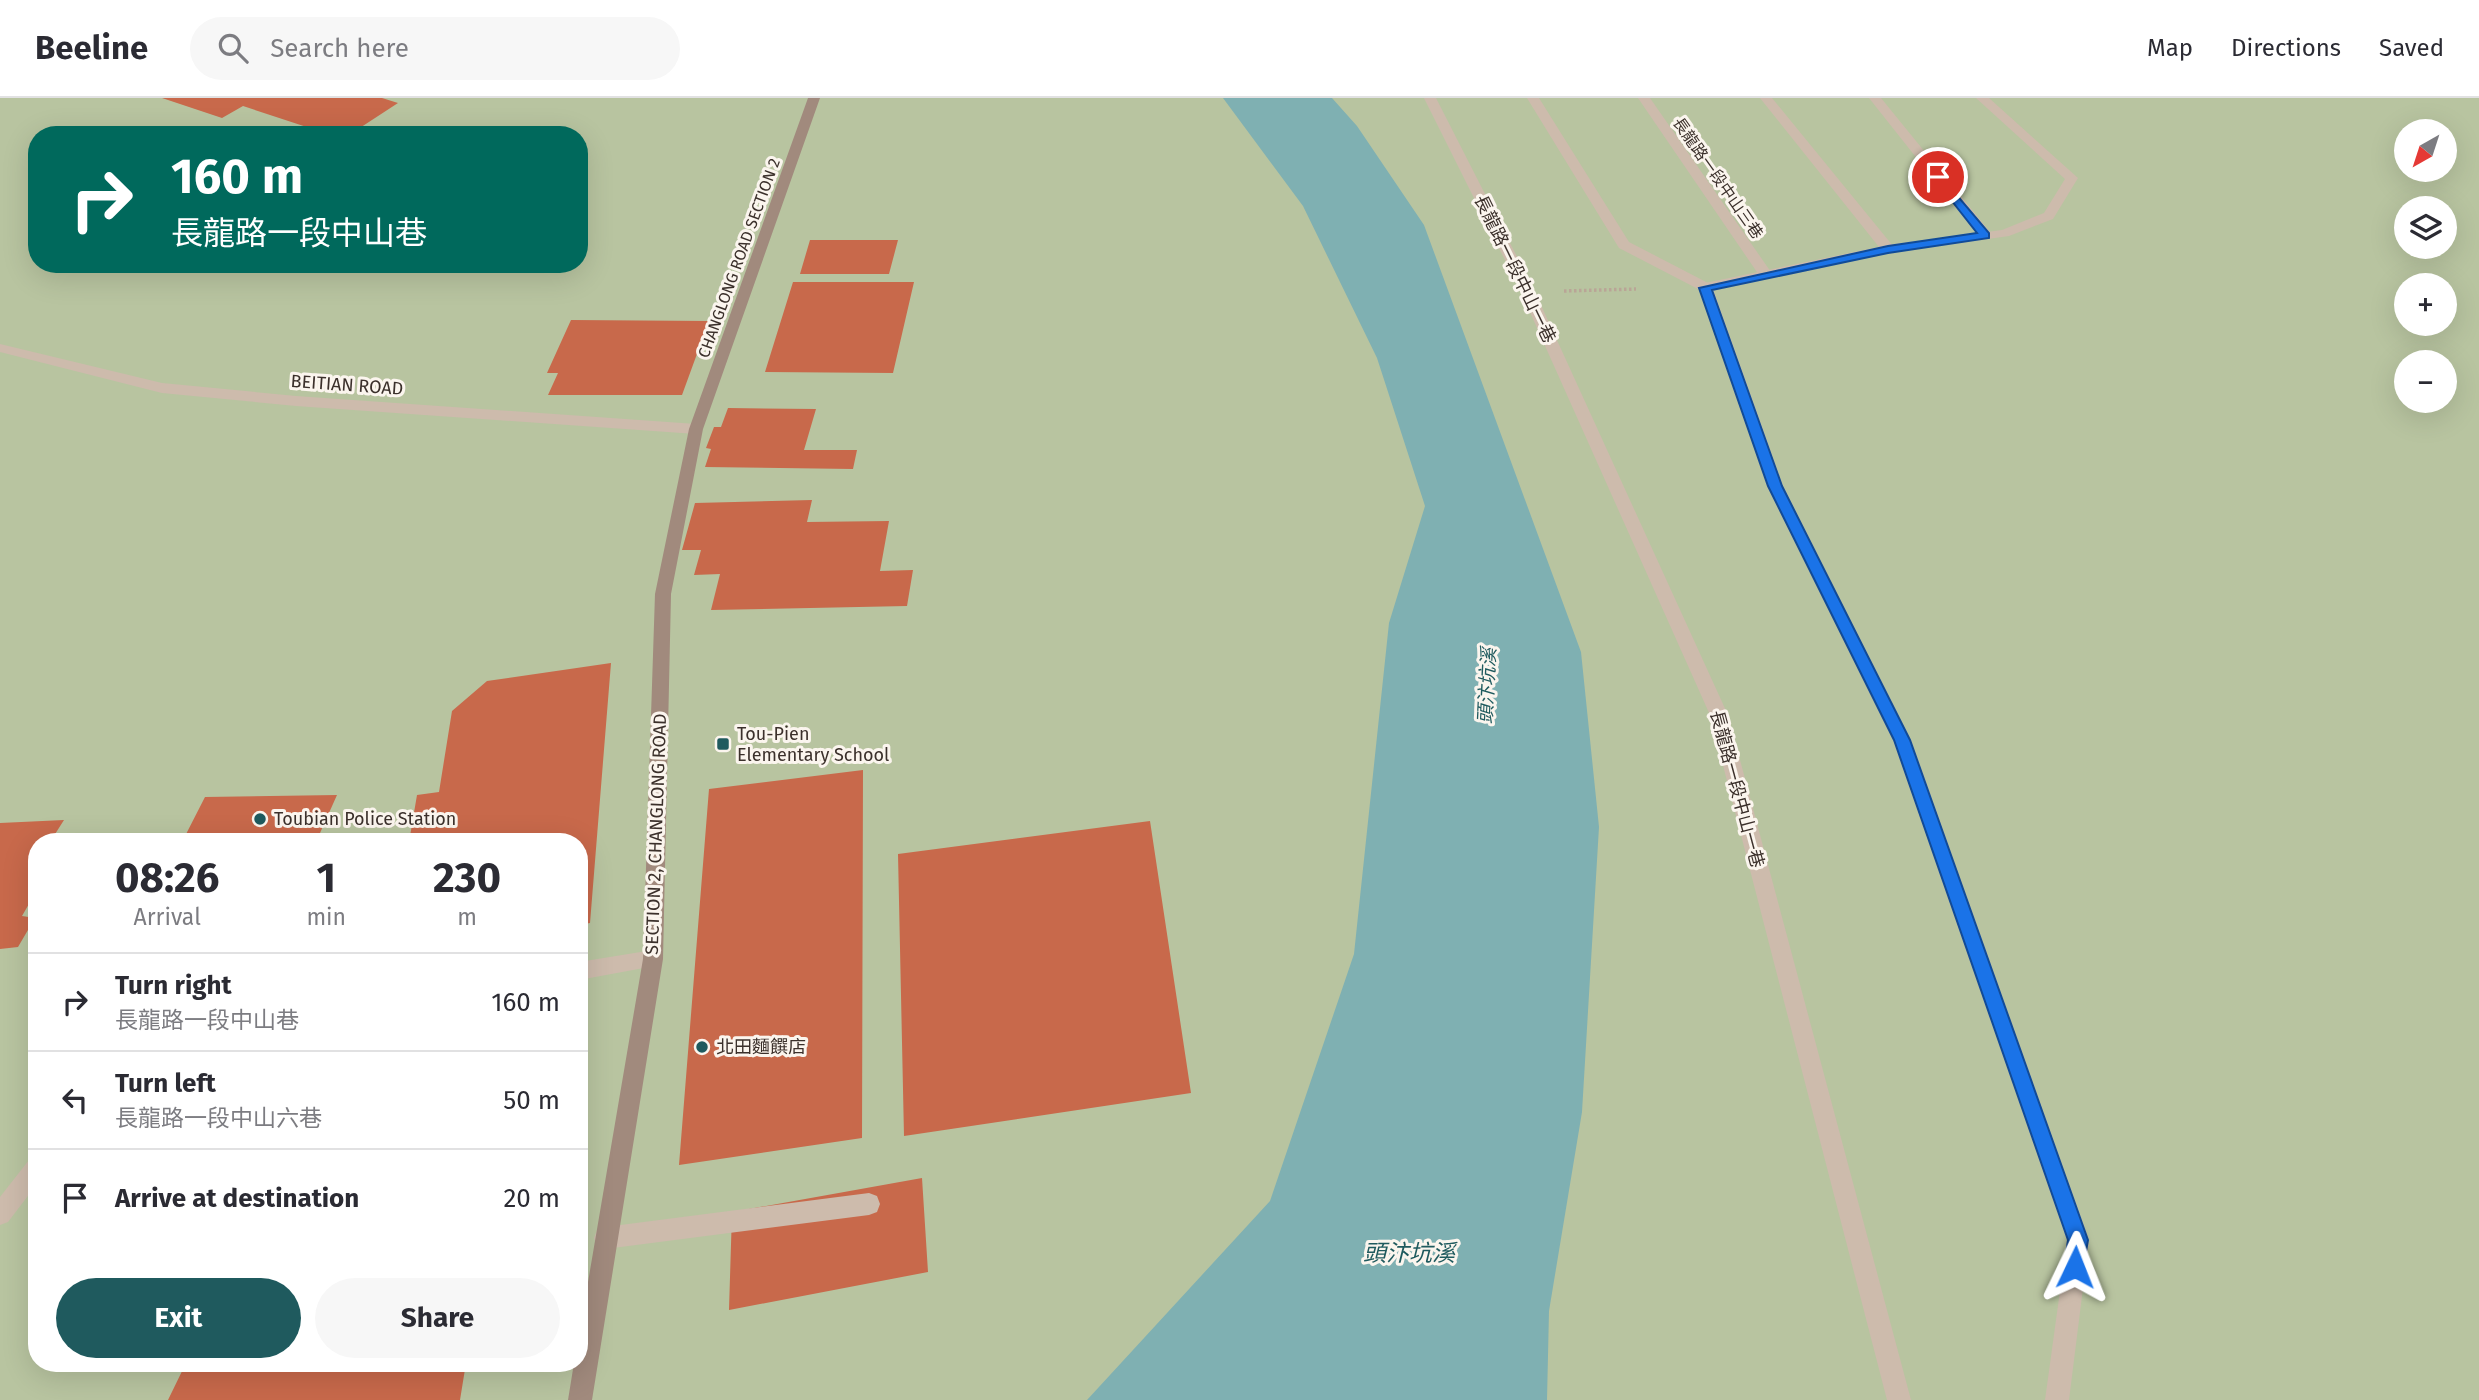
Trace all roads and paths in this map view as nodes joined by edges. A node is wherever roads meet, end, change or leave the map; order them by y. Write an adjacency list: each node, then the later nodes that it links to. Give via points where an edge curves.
1 (814, 98): 15 (main road, CHANGLONG ROAD SECTION 2)
2 (1430, 98): 13 (street, 長龍路一段中山一巷)
3 (1533, 98): 11 (street, via 1624,245)
4 (1644, 98): 10 (street, 長龍路一段中山三巷)
5 (1766, 98): 9 (street)
6 (1875, 98): 8 (street)
7 (1982, 98): 8 (street, via 2072,178 2049,216)
8 (1985, 235): 9 (street)
9 (1888, 249): 10 (street)
10 (1766, 275): 11 (street)
11 (1705, 288): 26 (street, via 1775,486 1902,740 2078,1240)
12 (1637, 289): 13 (path)
13 (1528, 292): 25 (street, 長龍路一段中山一巷, via 1719,715)
14 (0, 348): 15 (street, BEITIAN ROAD, via 162,388)
15 (696, 429): 16 (main road, SECTION 2, CHANGLONG ROAD, via 663,594)
16 (653, 960): 17 (street); 21 (main road, SECTION 2, CHANGLONG ROAD)
17 (588, 970)
18 (28, 1178): 20 (street)
19 (869, 1204): 21 (street)
20 (0, 1214)
21 (605, 1238): 22 (main road, SECTION 2, CHANGLONG ROAD)
22 (588, 1348)
23 (584, 1372): 24 (main road, SECTION 2, CHANGLONG ROAD)
24 (580, 1400)
25 (1899, 1400)
26 (2057, 1400)

